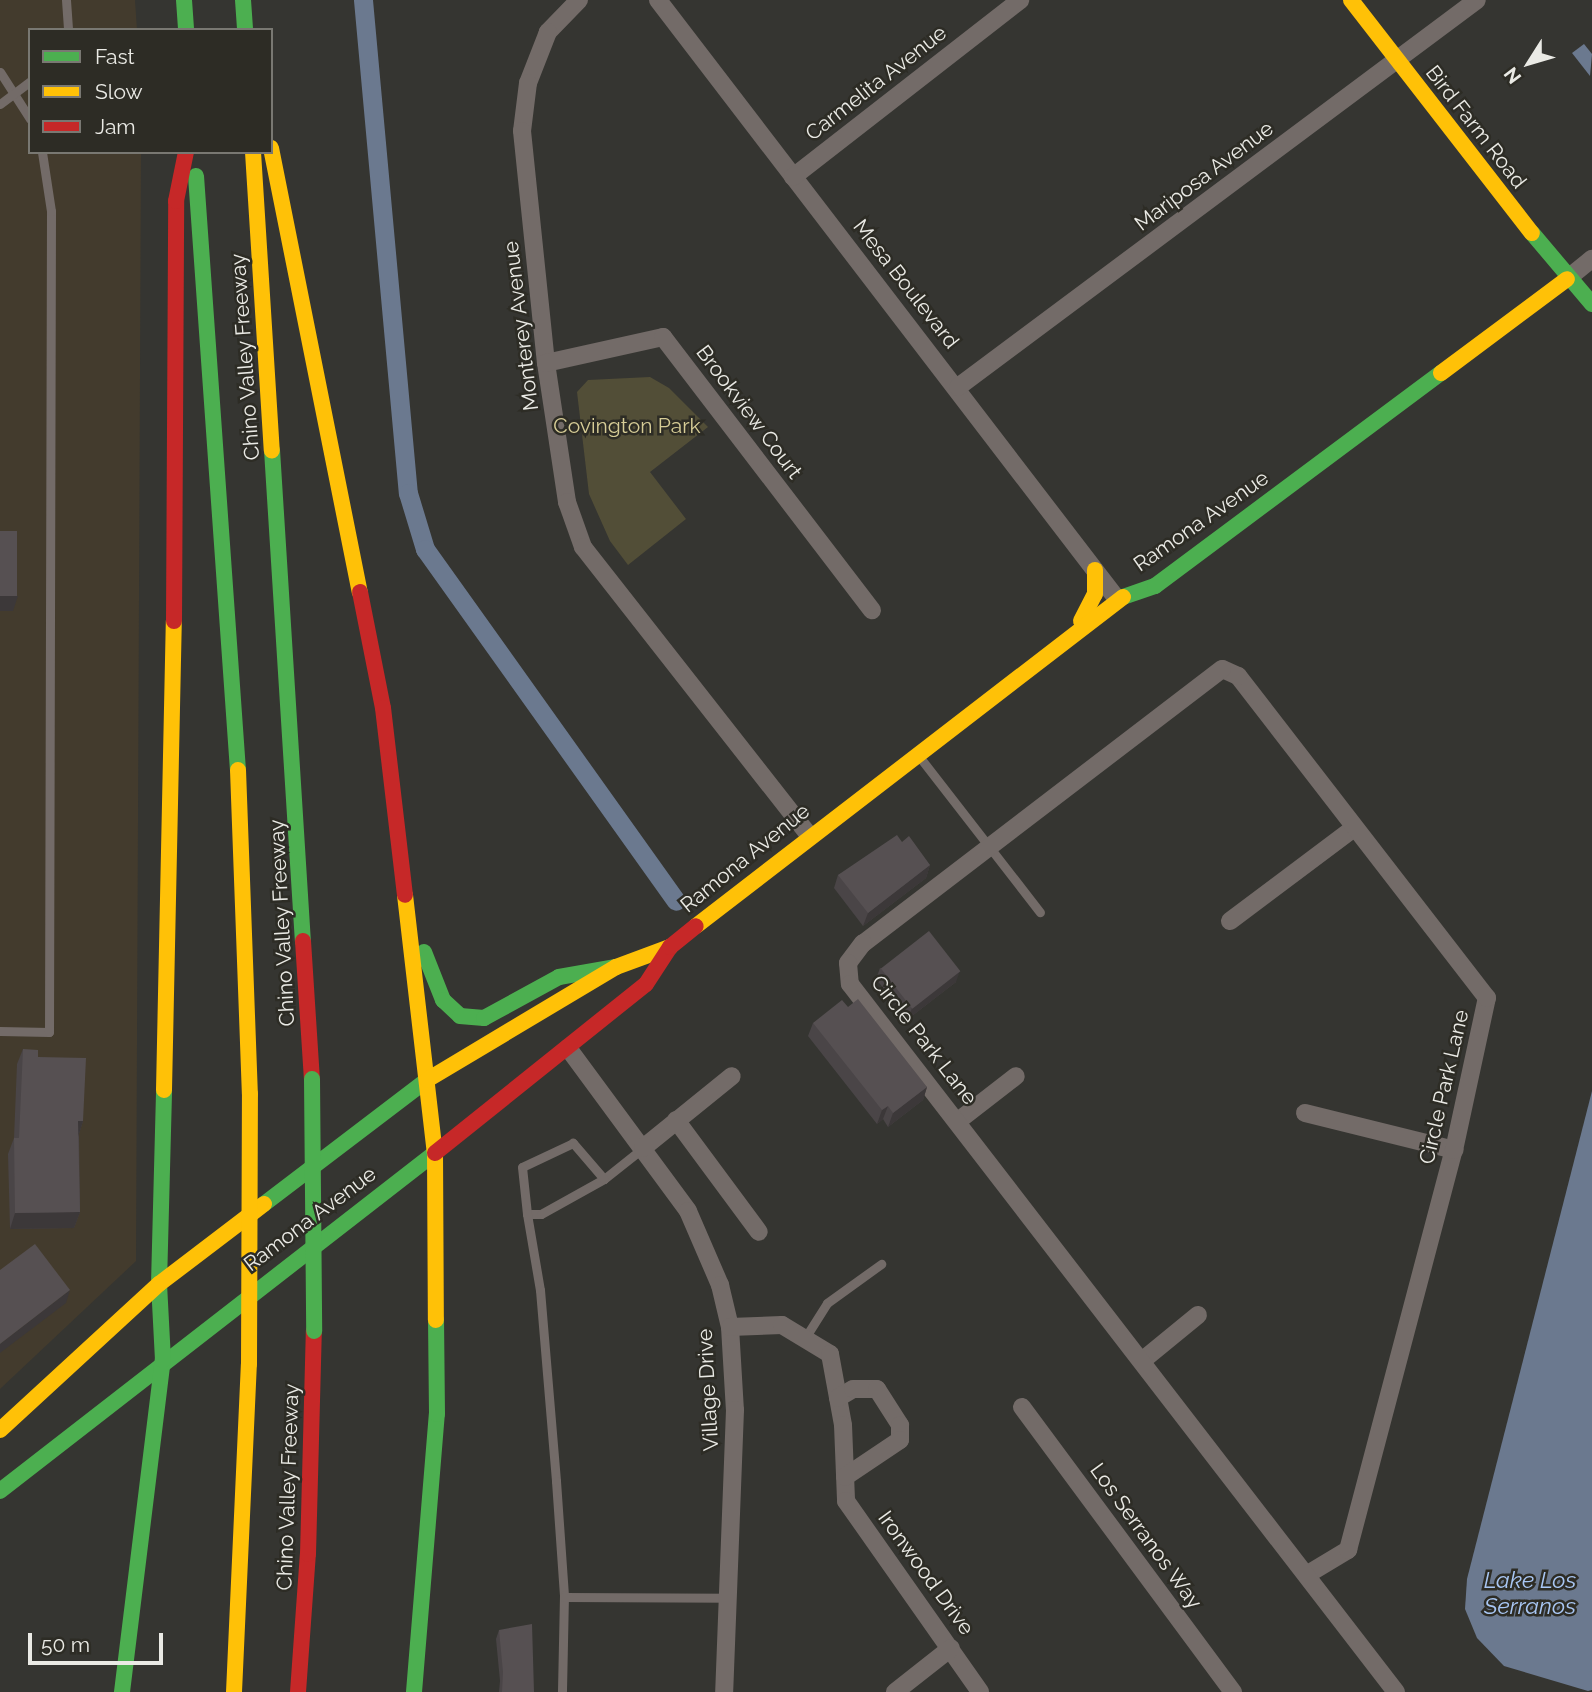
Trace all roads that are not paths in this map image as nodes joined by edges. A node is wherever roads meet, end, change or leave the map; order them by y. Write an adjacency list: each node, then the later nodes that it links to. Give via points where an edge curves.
1 (65, 0): 9 (lane)
2 (184, 0): 10 (main road)
3 (579, 0): 27 (street, Monterey Avenue, via 548,32 528,83 522,131)
4 (658, 0): 23 (street, Mesa Boulevard)
5 (1020, 0): 23 (street, Carmelita Avenue)
6 (1351, 0): 12 (main road, Bird Farm Road)
7 (1477, 0): 12 (street, Mariposa Avenue)
8 (243, 4): 11 (main road)
9 (68, 28)
10 (186, 28)
11 (246, 28)
12 (1398, 60): 25 (main road, Bird Farm Road); 28 (street, Mariposa Avenue)
13 (0, 72): 15 (lane)
14 (28, 83): 15 (lane)
15 (15, 93): 16 (lane); 17 (lane)
16 (0, 104)
17 (28, 116)
18 (42, 154): 42 (lane, via 51,211 49,1031)
19 (186, 154): 57 (main road, via 176,201 173,752)
20 (194, 154): 73 (main road, Chino Valley Freeway, bridge, via 236,707 250,1094 249,1364)
21 (253, 154): 74 (main road, Chino Valley Freeway, bridge, via 312,1079 314,1331 308,1554)
22 (272, 154): 37 (main road, via 383,708)
23 (793, 177): 28 (street, Mesa Boulevard)
24 (1592, 259): 25 (street, Ramona Avenue)
25 (1567, 279): 26 (main road, Bird Farm Road); 30 (main road, Ramona Avenue, via 1155,586)
26 (1592, 304)
27 (546, 363): 31 (street, Brookview Court, via 663,337); 35 (street, Monterey Avenue, via 567,502 583,547)
28 (958, 387): 29 (street, Mesa Boulevard)
29 (1095, 570): 30 (street, Mesa Boulevard); 32 (main road, via 1091,608)
30 (1117, 599): 32 (main road, Ramona Avenue)
31 (872, 610)
32 (1063, 640): 33 (main road, Ramona Avenue)
33 (917, 753): 35 (main road, Ramona Avenue); 36 (lane)
34 (1354, 828): 36 (street, Circle Park Lane, via 1238,676 1222,669); 39 (street); 51 (street, Circle Park Lane, via 1487,998)
35 (809, 835): 40 (main road, Ramona Avenue)
36 (989, 846): 38 (lane); 49 (street, Circle Park Lane, via 863,943 848,963 850,985)
37 (403, 874): 41 (main road, via 434,986 460,1016 484,1018 559,977); 46 (main road)
38 (1040, 912)
39 (1230, 921)
40 (670, 947): 41 (main road, Ramona Avenue); 43 (main road, Ramona Avenue, via 646,984)
41 (616, 967): 46 (main road, Ramona Avenue)
42 (0, 1031)
43 (568, 1048): 50 (street, Village Drive); 52 (main road, Ramona Avenue)
44 (732, 1076): 48 (street)
45 (1016, 1076): 49 (street)
46 (427, 1080): 52 (main road); 57 (main road, Ramona Avenue)
47 (1305, 1113): 51 (street)
48 (676, 1120): 50 (street); 55 (street)
49 (958, 1121): 62 (street, Circle Park Lane)
50 (643, 1148): 53 (lane); 59 (street, Village Drive, via 688,1211 720,1285)
51 (1454, 1150): 68 (street, Circle Park Lane, via 1348,1549)
52 (435, 1153): 61 (main road, Ramona Avenue); 75 (main road, via 437,1414)
53 (604, 1179): 54 (lane, via 541,1214); 54 (lane, via 573,1143 522,1167)
54 (527, 1214): 69 (lane, via 540,1290)
55 (759, 1232)
56 (881, 1264): 60 (lane, via 827,1303)
57 (159, 1284): 61 (main road); 65 (main road, Ramona Avenue)
58 (1198, 1315): 62 (street)
59 (730, 1327): 60 (street, Ironwood Drive, via 782,1325); 70 (street, Village Drive, via 735,1409)
60 (805, 1339): 63 (street, Ironwood Drive, via 830,1354)
61 (163, 1360): 67 (main road, Ramona Avenue); 72 (main road)
62 (1143, 1360): 68 (street, Circle Park Lane)
63 (838, 1398): 66 (street, Ironwood Drive); 66 (street, via 853,1389 877,1389 900,1425 900,1440)
64 (1022, 1407): 80 (street, Los Serranos Way)
65 (0, 1430)
66 (845, 1477): 71 (street, Ironwood Drive, via 846,1501)
67 (0, 1491)
68 (1308, 1574): 81 (street, Circle Park Lane)
69 (564, 1597): 70 (lane); 76 (lane)
70 (729, 1598): 77 (street, Village Drive)
71 (951, 1648): 78 (street); 79 (street, Ironwood Drive)
72 (122, 1692)
73 (234, 1692)
74 (298, 1692)
75 (414, 1692)
76 (562, 1692)
77 (724, 1692)
78 (895, 1692)
79 (980, 1692)
80 (1233, 1692)
81 (1396, 1692)

